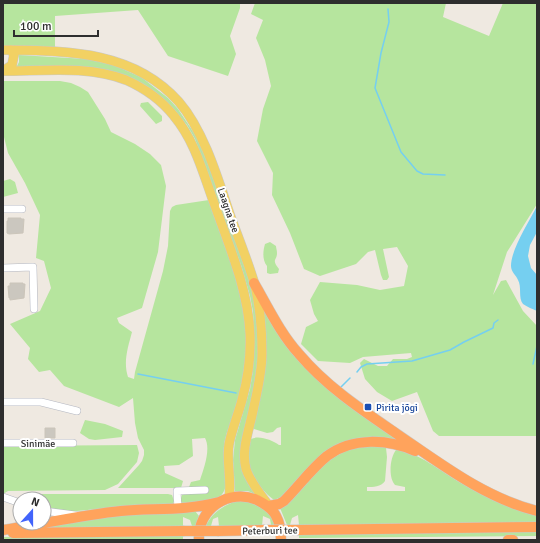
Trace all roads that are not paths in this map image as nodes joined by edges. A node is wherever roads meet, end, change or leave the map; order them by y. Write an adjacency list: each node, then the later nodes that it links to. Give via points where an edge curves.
1 (7, 50): 2 (main road, via 14,55 12,65); 6 (main road, Laagna tee, via 77,53 109,59 159,84 178,102 194,125 214,169)
2 (3, 71): 14 (main road, Laagna tee, via 89,71 111,75 149,93 174,115 186,132 237,268 249,322 250,365 229,445)
3 (3, 209): 4 (street)
4 (22, 209)
5 (3, 268): 7 (street, via 33,267)
6 (254, 283): 12 (highway, via 283,334 317,374 338,393); 16 (main road, Laagna tee, via 262,339 262,363 246,441 245,461 249,476)
7 (34, 309)
8 (3, 402): 9 (street, via 41,402)
9 (78, 411)
10 (3, 443): 11 (street, Sinimäe)
11 (73, 443)
12 (432, 458): 16 (highway, via 390,442 370,441 350,445 340,448 318,464 284,501); 19 (highway, via 481,489)
13 (205, 490): 17 (street, via 177,491)
14 (229, 498): 15 (highway); 16 (highway, via 251,498)
15 (219, 502): 17 (highway); 24 (highway, via 202,520)
16 (269, 506): 25 (highway, via 280,527)
17 (178, 509): 20 (highway, via 123,511)
18 (52, 511): 20 (street)
19 (537, 511)
20 (83, 516): 22 (highway)
21 (537, 527): 23 (highway, Peterburi tee, bridge)
22 (3, 530)
23 (3, 533)
24 (199, 540)
25 (281, 540)
26 (508, 540): 27 (highway)
27 (513, 540)

